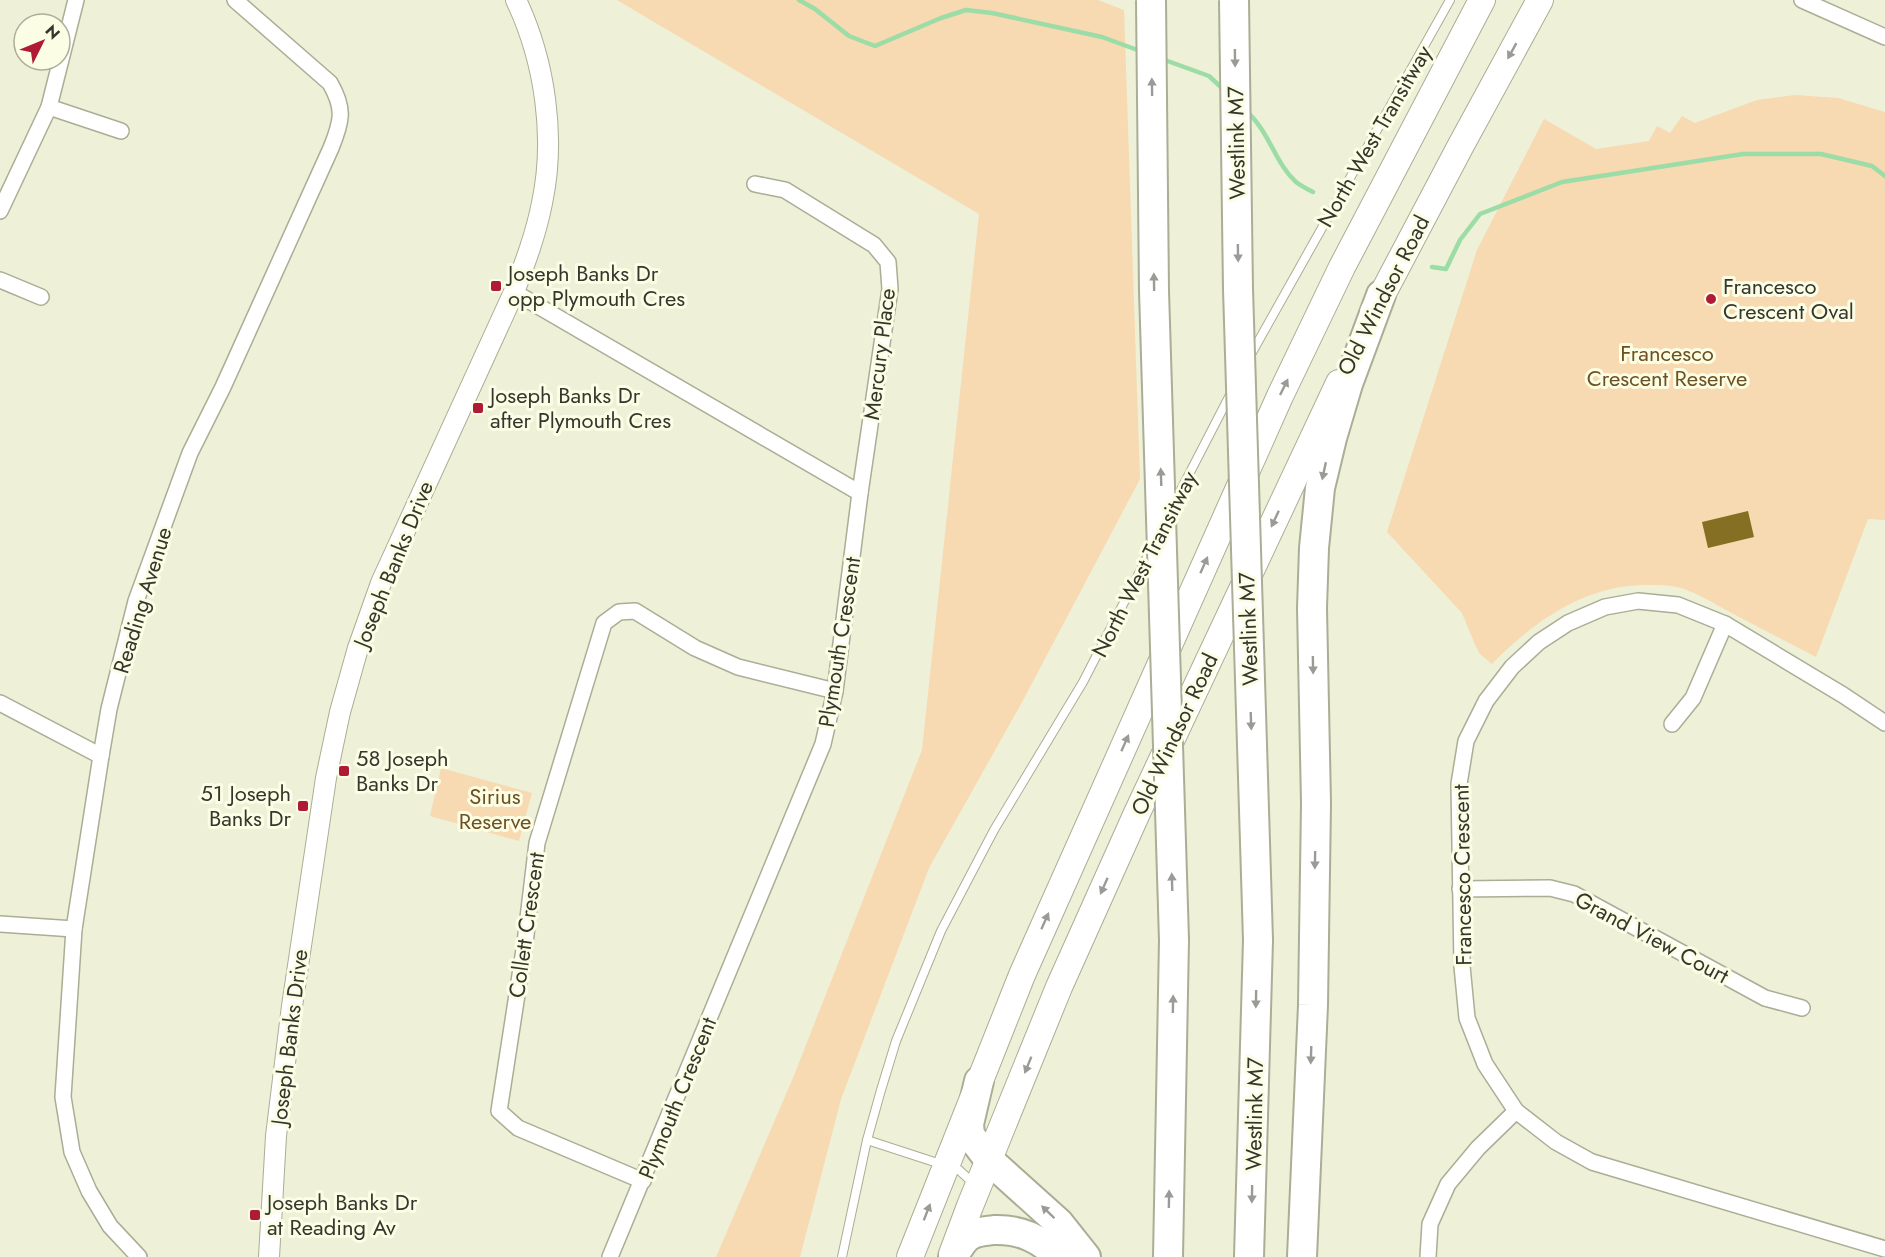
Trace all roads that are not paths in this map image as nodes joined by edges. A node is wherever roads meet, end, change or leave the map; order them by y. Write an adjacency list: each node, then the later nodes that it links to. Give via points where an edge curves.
1 (76, 0): 11 (street)
2 (235, 0): 25 (street, Reading Avenue, via 330,83 342,112 340,127 190,453 136,601)
3 (516, 0): 16 (street, Joseph Banks Drive, via 540,67 547,123 542,204)
4 (1151, 0): 46 (highway, one-way to 4, bridge, via 1174,940 1154,291)
5 (1234, 0): 47 (highway, Westlink M7, one-way to 47, bridge, via 1238,289 1258,940)
6 (1450, 0): 32 (lane, North West Transitway, via 1263,333 1083,682 964,885 900,1030)
7 (1482, 0): 30 (highway, Old Windsor Road, one-way to 7, via 1022,975 1280,396 1342,267)
8 (1540, 0): 17 (highway, Old Windsor Road, one-way to 17)
9 (1802, 0): 10 (street)
10 (1885, 37)
11 (49, 107): 12 (street); 14 (street)
12 (121, 131)
13 (755, 184): 19 (street, Mercury Place, via 784,190 874,245 888,262 890,289)
14 (0, 211)
15 (0, 280): 18 (street)
16 (514, 292): 19 (street); 39 (street, Joseph Banks Drive, via 381,583 340,712 326,778 292,1006 276,1136)
17 (1381, 295): 33 (highway, Old Windsor Road, one-way to 33, via 1132,824 1059,987); 48 (highway, one-way to 48, via 1332,438 1320,488 1314,548 1313,993)
18 (41, 297)
19 (860, 494): 21 (street, Plymouth Crescent)
20 (1725, 624): 23 (street, Francesco Crescent); 24 (street, via 1693,698); 26 (street, Francesco Crescent, via 1678,605 1638,601 1605,607 1568,623 1512,667 1486,702 1466,741 1459,784)
21 (835, 691): 35 (street, Plymouth Crescent, via 823,744); 35 (street, Collett Crescent, via 738,667 695,648 635,611 619,612 604,623 537,843 499,1111 518,1128)
22 (0, 703): 25 (street)
23 (1885, 723)
24 (1672, 724)
25 (101, 756): 28 (street, Reading Avenue)
26 (1460, 889): 29 (street, Grand View Court, via 1550,888 1574,894 1765,998); 31 (street, Francesco Crescent, via 1467,1018 1485,1064)
27 (0, 924): 28 (street)
28 (74, 929): 38 (street, Reading Avenue, via 63,1097 72,1152 110,1226)
29 (1802, 1008)
30 (979, 1081): 33 (highway, via 970,1135); 34 (highway, Old Windsor Road)
31 (1516, 1111): 37 (street, Francesco Crescent, via 1556,1142 1592,1162); 49 (street, via 1448,1184 1430,1224)
32 (867, 1140): 34 (lane); 41 (lane, North West Transitway)
33 (989, 1160): 36 (highway, Old Windsor Road); 45 (highway, one-way to 33, via 1059,1223)
34 (945, 1167): 36 (lane, via 959,1170); 42 (highway, Old Windsor Road, one-way to 34)
35 (642, 1181): 40 (street, Plymouth Crescent)
36 (976, 1190): 43 (highway, Old Windsor Road)
37 (1885, 1249)
38 (139, 1257)
39 (269, 1257)
40 (610, 1257)
41 (842, 1257)
42 (910, 1257)
43 (952, 1257): 44 (highway, via 970,1235 1000,1230 1028,1235)
44 (1059, 1257)
45 (1086, 1257)
46 (1168, 1257)
47 (1249, 1257)
48 (1302, 1257)
49 (1428, 1257)

